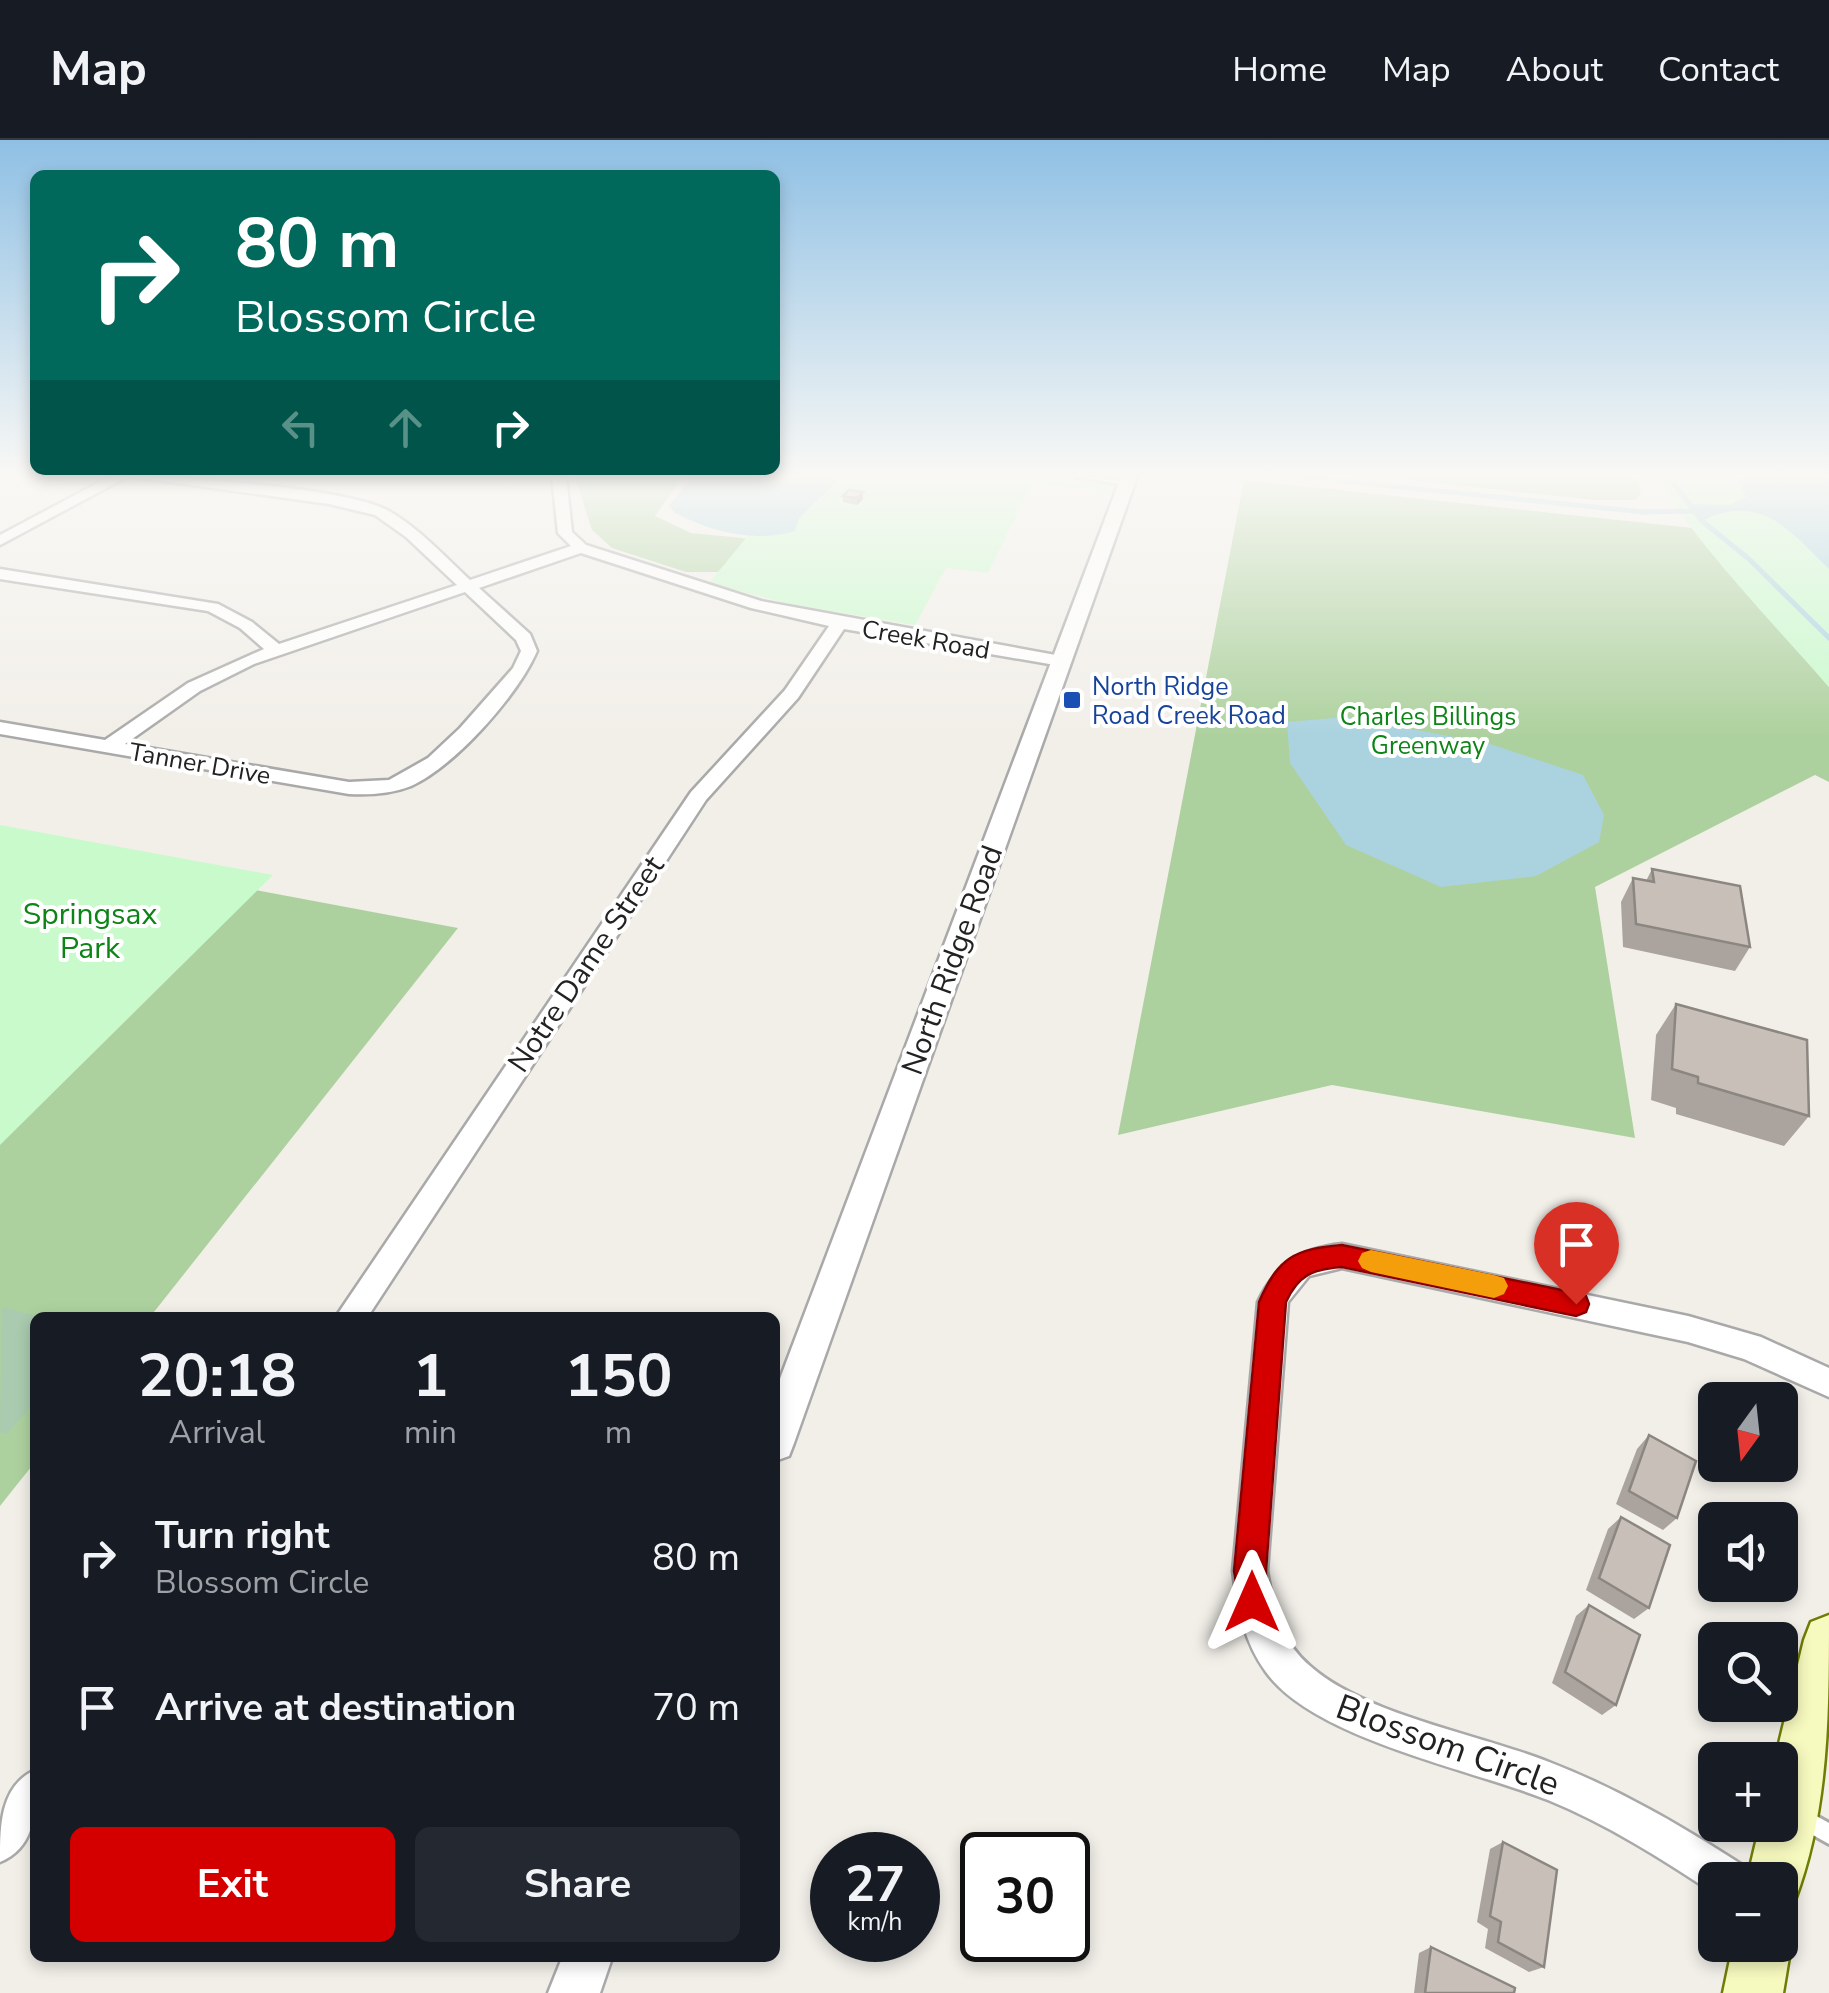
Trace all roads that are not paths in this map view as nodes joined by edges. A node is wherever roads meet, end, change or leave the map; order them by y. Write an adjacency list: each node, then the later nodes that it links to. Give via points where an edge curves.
1 (444, 563): 6 (street)
2 (535, 563): 6 (street)
3 (630, 563): 7 (street, Creek Road)
4 (1097, 563): 9 (street, North Ridge Road)
5 (0, 574): 8 (street, via 212,607)
6 (469, 585): 8 (street); 11 (street, Tanner Drive, via 524,638 528,650 511,682 430,766 399,784 349,788)
7 (838, 623): 9 (street, Creek Road); 12 (street, Notre Dame Street, via 792,694 698,796)
8 (275, 649): 11 (street, via 194,686)
9 (1061, 661): 14 (street, North Ridge Road)
10 (0, 728): 11 (street, Tanner Drive)
11 (108, 747)
12 (354, 1312)
13 (1829, 1383): 19 (street, Blossom Circle, via 1750,1347 1688,1329 1358,1258 1313,1258 1282,1282 1273,1302 1250,1571 1265,1638 1290,1674 1338,1708 1570,1790)
14 (780, 1428)
15 (1829, 1640): 17 (main road)
16 (30, 1797): 18 (street)
17 (1810, 1823): 20 (main road)
18 (0, 1842)
19 (1701, 1862)
20 (1786, 1862)
21 (586, 1962): 23 (street)
22 (1759, 1962): 24 (main road)
23 (574, 1993)
24 (1753, 1993)

